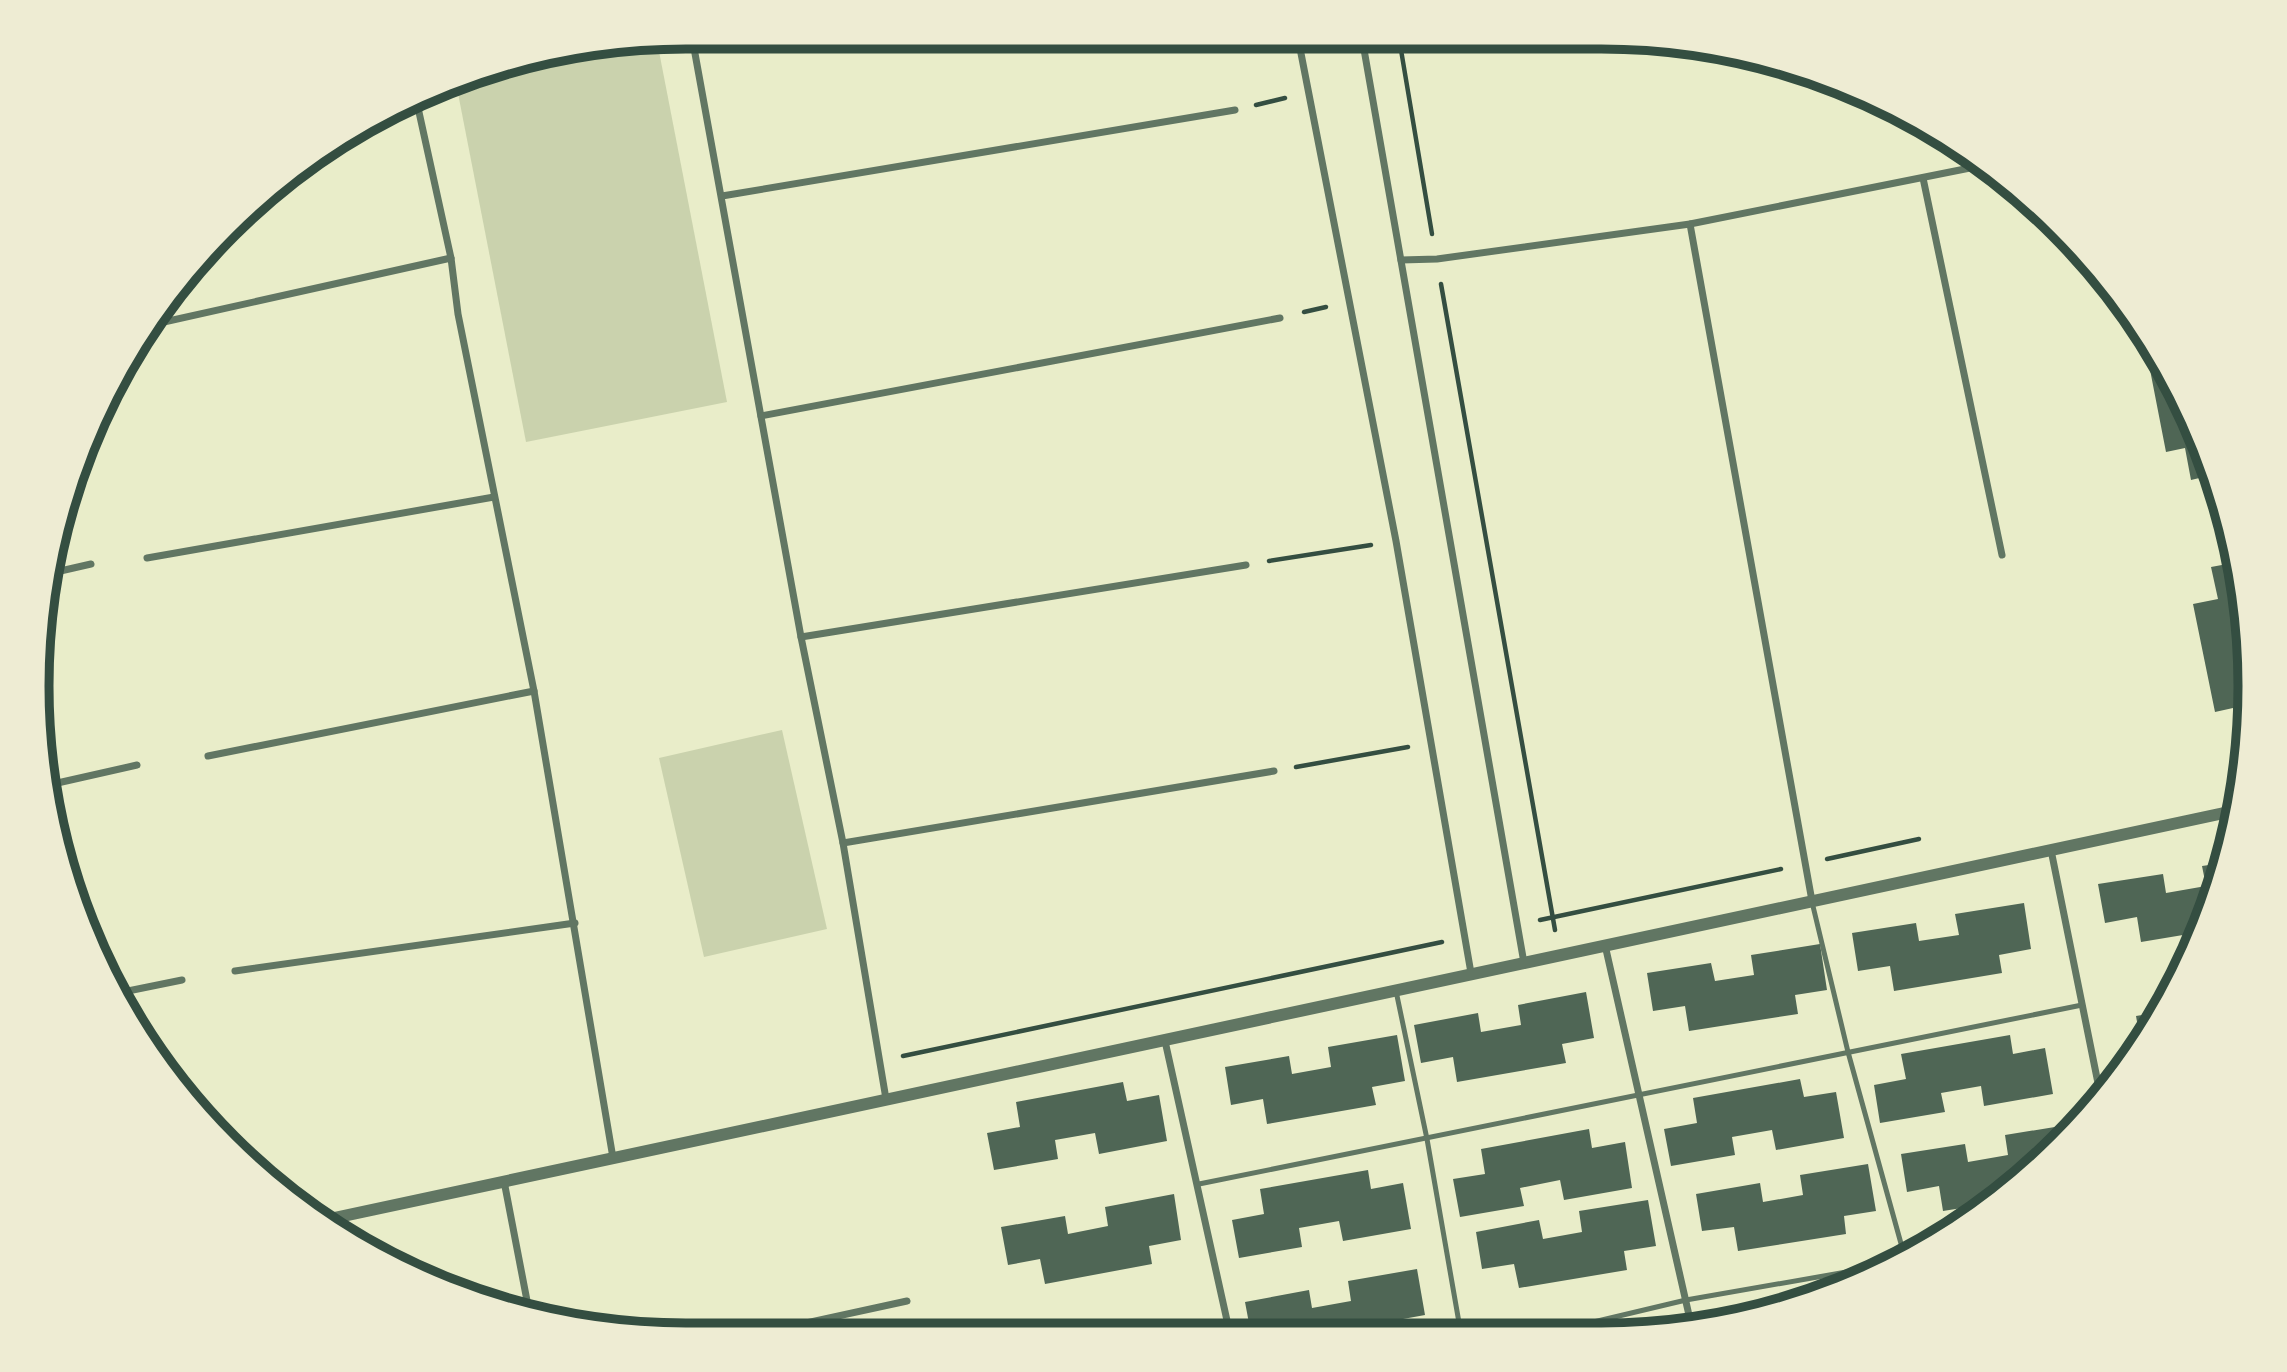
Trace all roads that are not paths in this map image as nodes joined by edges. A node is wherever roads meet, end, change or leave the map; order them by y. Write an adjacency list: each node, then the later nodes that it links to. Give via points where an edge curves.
1 (694, 49): 8 (street)
2 (1300, 49): 35 (street, via 1396,541)
3 (1364, 49): 11 (street)
4 (418, 108): 10 (street)
5 (1235, 110): 8 (street)
6 (1971, 168): 7 (street)
7 (1923, 178): 9 (street); 16 (street)
8 (722, 196): 14 (street)
9 (1690, 224): 11 (street); 30 (street)
10 (452, 258): 13 (street); 15 (street, via 458,314)
11 (1401, 260): 33 (street)
12 (1280, 318): 14 (street)
13 (163, 322)
14 (761, 416): 21 (street)
15 (494, 497): 17 (street); 22 (street)
16 (2002, 555)
17 (147, 558)
18 (91, 564): 20 (street)
19 (1246, 565): 21 (street)
20 (59, 571)
21 (802, 636): 28 (street)
22 (534, 691): 23 (street); 31 (street)
23 (208, 757)
24 (137, 765): 26 (street)
25 (1274, 771): 28 (street)
26 (56, 783)
27 (2225, 813): 29 (street)
28 (843, 843): 44 (street)
29 (2051, 850): 30 (street); 39 (street)
30 (1812, 901): 32 (street); 41 (lane)
31 (575, 922): 34 (street); 46 (street)
32 (1605, 945): 33 (street); 43 (street)
33 (1524, 963): 35 (street)
34 (234, 971)
35 (1471, 973): 38 (street)
36 (182, 980): 37 (street)
37 (127, 991)
38 (1396, 991): 40 (street); 45 (lane)
39 (2082, 1005): 41 (lane); 42 (street)
40 (1166, 1041): 44 (street); 48 (street)
41 (1848, 1052): 43 (lane); 50 (lane)
42 (2098, 1084)
43 (1638, 1095): 45 (lane); 52 (street)
44 (886, 1099): 46 (street)
45 (1427, 1139): 48 (lane); 58 (lane)
46 (613, 1158): 47 (street)
47 (504, 1180): 49 (street); 54 (street)
48 (1199, 1184): 57 (street)
49 (335, 1218)
50 (1902, 1247)
51 (1854, 1271): 52 (lane)
52 (1686, 1300): 55 (street); 59 (lane)
53 (907, 1301): 56 (street)
54 (527, 1303)
55 (1690, 1317)
56 (806, 1323)
57 (1228, 1323)
58 (1459, 1323)
59 (1589, 1323)

